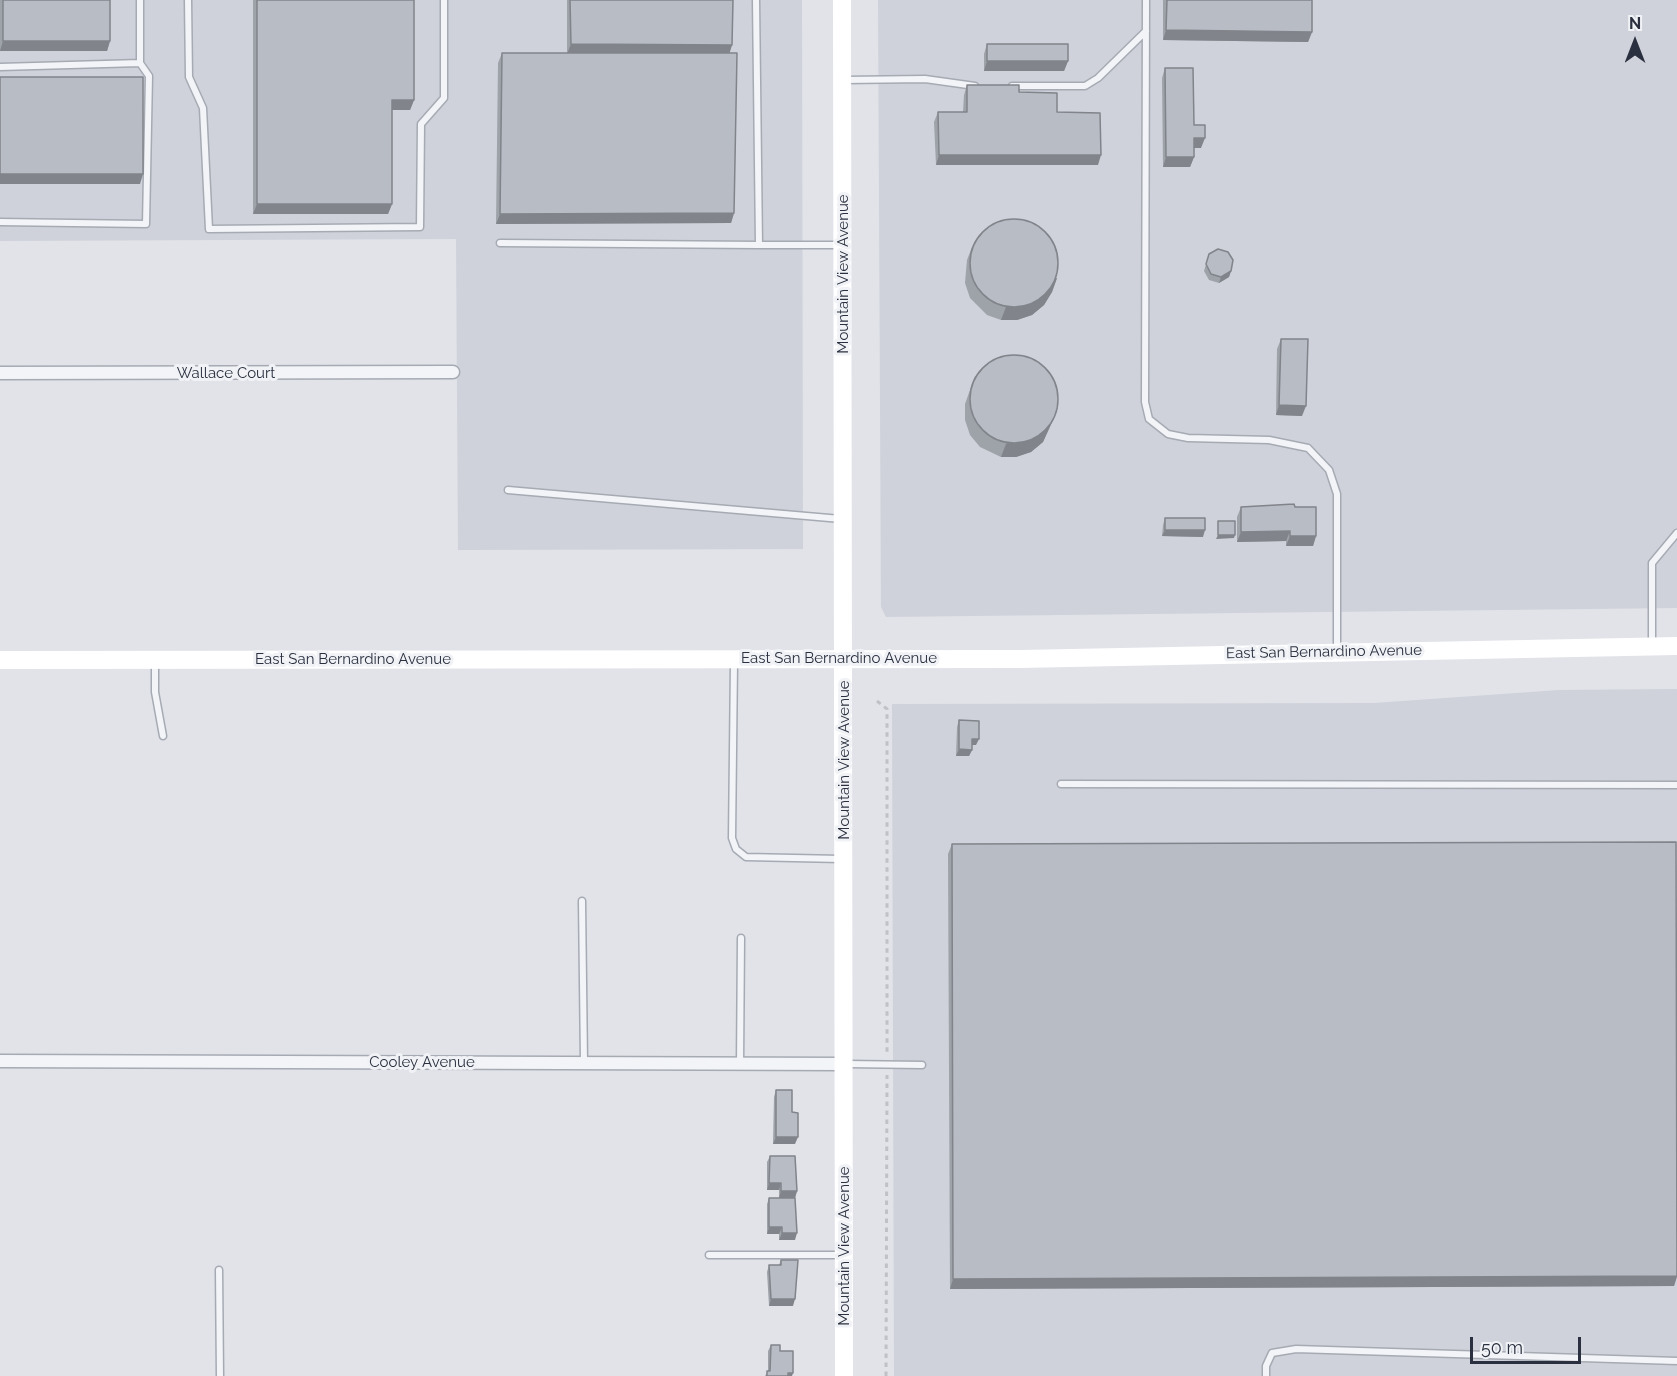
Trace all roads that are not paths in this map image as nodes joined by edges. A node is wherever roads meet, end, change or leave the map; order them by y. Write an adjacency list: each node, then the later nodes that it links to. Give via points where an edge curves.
1 (140, 0): 8 (lane)
2 (188, 0): 3 (lane, via 189,77 203,108 209,229 420,227 421,124 444,98)
3 (444, 0)
4 (756, 0): 15 (lane)
5 (843, 0): 10 (main road, Mountain View Avenue)
6 (1146, 0): 7 (lane)
7 (1146, 31): 12 (lane, via 1085,86); 24 (lane, via 1145,402 1149,418 1168,434 1188,438 1269,440 1308,448 1329,470 1337,494)
8 (140, 63): 9 (lane); 13 (lane, via 149,76 146,224)
9 (0, 67)
10 (843, 80): 11 (lane, via 924,80); 16 (main road, Mountain View Avenue)
11 (986, 86)
12 (1008, 86)
13 (0, 222)
14 (500, 243): 15 (lane)
15 (759, 245): 16 (lane)
16 (843, 245): 20 (main road, Mountain View Avenue)
17 (453, 372): 18 (street, Wallace Court)
18 (0, 373)
19 (508, 490): 20 (lane)
20 (842, 519): 26 (main road, Mountain View Avenue)
21 (1677, 533): 22 (lane, via 1652,563)
22 (1652, 646): 23 (main road, East San Bernardino Avenue); 24 (main road, East San Bernardino Avenue)
23 (1677, 646)
24 (1337, 652): 26 (main road, East San Bernardino Avenue, via 1020,659)
25 (734, 658): 26 (main road, East San Bernardino Avenue); 27 (main road, East San Bernardino Avenue); 32 (lane, via 732,838 736,849 746,856)
26 (843, 658): 32 (main road, Mountain View Avenue)
27 (155, 659): 28 (main road, East San Bernardino Avenue); 29 (lane, via 155,692)
28 (0, 660)
29 (164, 736)
30 (1061, 784): 31 (lane)
31 (1677, 785)
32 (845, 859): 38 (main road, Mountain View Avenue)
33 (582, 902): 36 (lane)
34 (741, 938): 37 (lane)
35 (0, 1061): 36 (street, Cooley Avenue)
36 (584, 1063): 37 (street, Cooley Avenue)
37 (740, 1064): 38 (street, Cooley Avenue)
38 (843, 1064): 39 (lane); 41 (main road, Mountain View Avenue)
39 (922, 1065)
40 (709, 1255): 41 (lane)
41 (844, 1255): 45 (main road, Mountain View Avenue)
42 (219, 1270): 44 (lane)
43 (1677, 1361): 46 (lane, via 1296,1349 1272,1353)
44 (220, 1376)
45 (844, 1376)
46 (1266, 1376)

